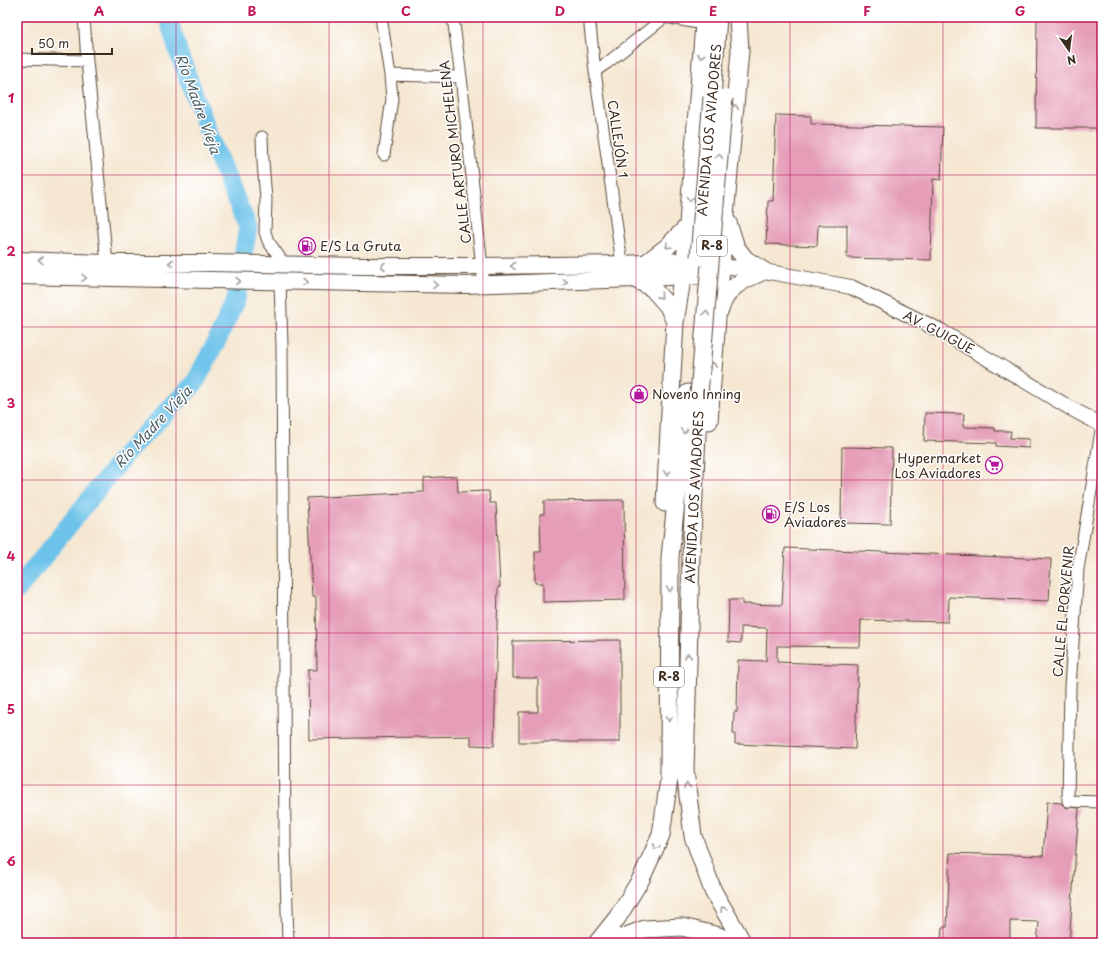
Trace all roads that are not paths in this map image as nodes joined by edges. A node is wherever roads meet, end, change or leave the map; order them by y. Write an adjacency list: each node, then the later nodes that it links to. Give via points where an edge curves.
1 (84, 17): 9 (street)
2 (381, 17): 11 (street)
3 (453, 17): 12 (street, CALLE ARTURO MICHELENA)
4 (589, 17): 10 (street, CALLEJÓN 1)
5 (665, 17): 7 (street); 10 (street)
6 (738, 17): 15 (main road, R-8, one-way to 6, via 740,51)
7 (716, 20): 16 (main road, one-way to 16); 32 (main road, AVENIDA LOS AVIADORES / R-8, bridge, via 718,98)
8 (17, 59): 9 (street)
9 (87, 61): 18 (street)
10 (595, 71): 21 (street, CALLEJÓN 1)
11 (390, 75): 12 (street); 14 (street, via 392,99)
12 (461, 77): 22 (street, CALLE ARTURO MICHELENA)
13 (262, 137): 20 (street, via 266,199 265,232 268,241)
14 (384, 155)
15 (725, 216): 24 (main road, R-8); 25 (main road, via 736,247 745,259)
16 (688, 226): 19 (main road, one-way to 19); 23 (main road)
17 (17, 260): 18 (main road, one-way to 17)
18 (107, 263): 20 (main road, one-way to 18)
19 (646, 263): 21 (main road); 23 (main road)
20 (285, 264): 22 (main road, one-way to 20)
21 (622, 264): 22 (main road, one-way to 22)
22 (482, 266): 29 (street, CALLE ARTURO MICHELENA)
23 (684, 269): 24 (main road); 27 (main road); 30 (main road, R-8)
24 (721, 271): 25 (street, AV. GUIGUE); 31 (main road)
25 (764, 271): 31 (main road, via 744,280 729,292 722,302); 33 (street, AV. GUIGUE, via 851,287 941,331)
26 (17, 276): 28 (main road, one-way to 28)
27 (635, 279): 29 (main road, one-way to 27); 30 (main road, one-way to 30, via 652,288 668,306)
28 (273, 282): 29 (main road, one-way to 29); 37 (street, via 282,346)
29 (484, 285)
30 (675, 322): 35 (main road, R-8, one-way to 35, via 665,511)
31 (717, 322): 34 (main road, one-way to 31, via 703,498)
32 (693, 393): 34 (main road, AVENIDA LOS AVIADORES / R-8); 35 (main road, AVENIDA LOS AVIADORES / R-8, one-way to 35)
33 (1102, 425): 36 (street, CALLE EL PORVENIR, via 1078,569 1070,687 1068,801)
34 (691, 556): 41 (main road, AVENIDA LOS AVIADORES / R-8, one-way to 34, via 713,891 692,836 685,771)
35 (670, 557): 38 (main road, AVENIDA LOS AVIADORES / R-8, one-way to 38, via 669,779 661,835 641,879 617,918)
36 (1102, 802)
37 (288, 943)
38 (597, 943)
39 (608, 943): 40 (main road, via 645,929 682,927 719,936)
40 (729, 943)
41 (743, 943)

